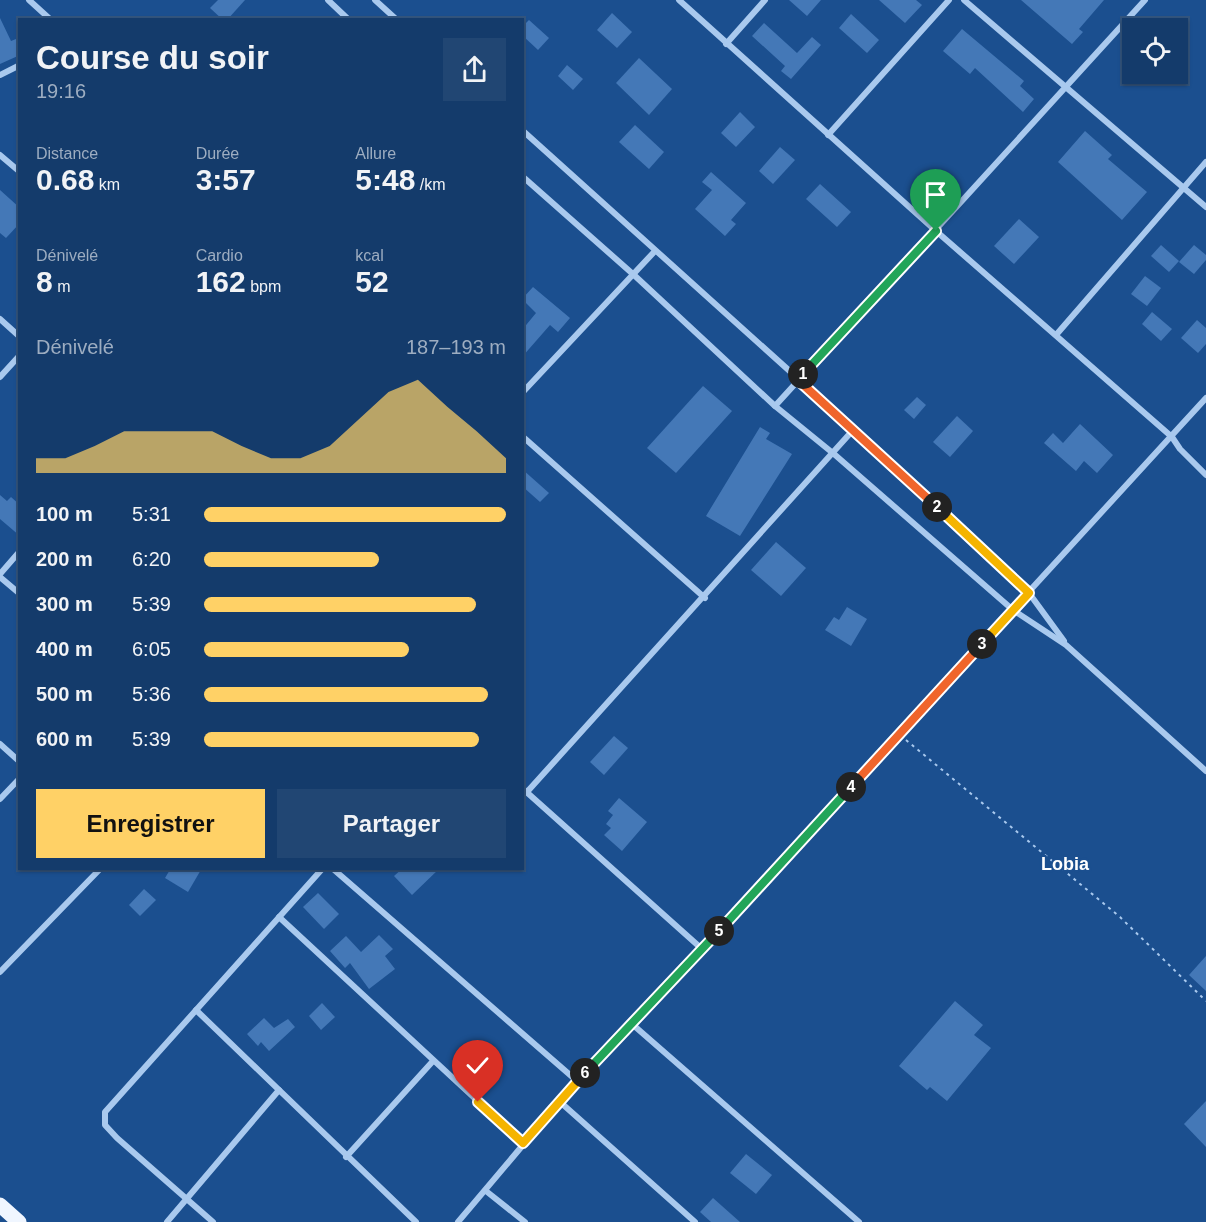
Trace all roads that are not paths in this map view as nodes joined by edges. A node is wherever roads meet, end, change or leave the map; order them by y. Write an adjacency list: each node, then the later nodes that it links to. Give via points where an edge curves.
1 (29, 0): 9 (street)
2 (328, 0): 10 (street)
3 (375, 0): 11 (street)
4 (679, 0): 12 (street)
5 (765, 0): 12 (street)
6 (949, 0): 17 (street)
7 (964, 0): 15 (street)
8 (1145, 0): 15 (street)
9 (49, 18)
10 (347, 18)
11 (395, 18)
12 (726, 44): 17 (street)
13 (18, 66): 14 (street)
14 (0, 75)
15 (1068, 87): 22 (street); 24 (street)
16 (524, 132): 25 (street)
17 (828, 135): 24 (street)
18 (0, 155): 20 (street)
19 (1206, 162): 22 (street)
20 (18, 170)
21 (524, 178): 26 (street)
22 (1184, 187): 23 (street); 29 (street)
23 (1206, 207)
24 (936, 231): 29 (street); 32 (street)
25 (655, 251): 26 (street); 32 (street)
26 (634, 275): 33 (street); 35 (street)
27 (0, 320): 28 (street)
28 (18, 335)
29 (1056, 335): 37 (street)
30 (18, 357): 31 (street)
31 (0, 377)
32 (798, 380): 35 (street); 36 (street)
33 (524, 391)
34 (1206, 398): 37 (street)
35 (775, 406): 39 (street)
36 (854, 429): 39 (street); 44 (street)
37 (1172, 437): 40 (street); 44 (street)
38 (524, 438): 45 (street)
39 (834, 454): 45 (street); 46 (street)
40 (1206, 475)
41 (18, 554): 42 (street)
42 (0, 576): 43 (street)
43 (18, 592)
44 (1029, 593): 46 (street); 47 (street)
45 (705, 597): 52 (street)
46 (1013, 610): 47 (street); 58 (street)
47 (1066, 645): 50 (street)
48 (0, 744): 49 (street)
49 (18, 760)
50 (1206, 771)
51 (18, 780): 53 (street)
52 (525, 790): 58 (street)
53 (0, 799)
54 (99, 870): 59 (street)
55 (321, 870): 57 (street)
56 (334, 870): 63 (street)
57 (279, 917): 60 (street); 62 (street)
58 (702, 949): 61 (street)
59 (0, 972)
60 (196, 1010): 64 (street); 69 (street, via 105,1112 105,1125 117,1138)
61 (632, 1024): 63 (street); 78 (street)
62 (433, 1061): 66 (street); 67 (street)
63 (577, 1081): 65 (street)
64 (279, 1090): 67 (street); 69 (street)
65 (559, 1101): 66 (street); 77 (street)
66 (523, 1143): 68 (street)
67 (346, 1157): 74 (street)
68 (486, 1191): 75 (street); 76 (street)
69 (188, 1198): 72 (street); 73 (street)
70 (0, 1204): 71 (main road)
71 (19, 1222)
72 (167, 1222)
73 (213, 1222)
74 (416, 1222)
75 (458, 1222)
76 (525, 1222)
77 (695, 1222)
78 (858, 1222)

